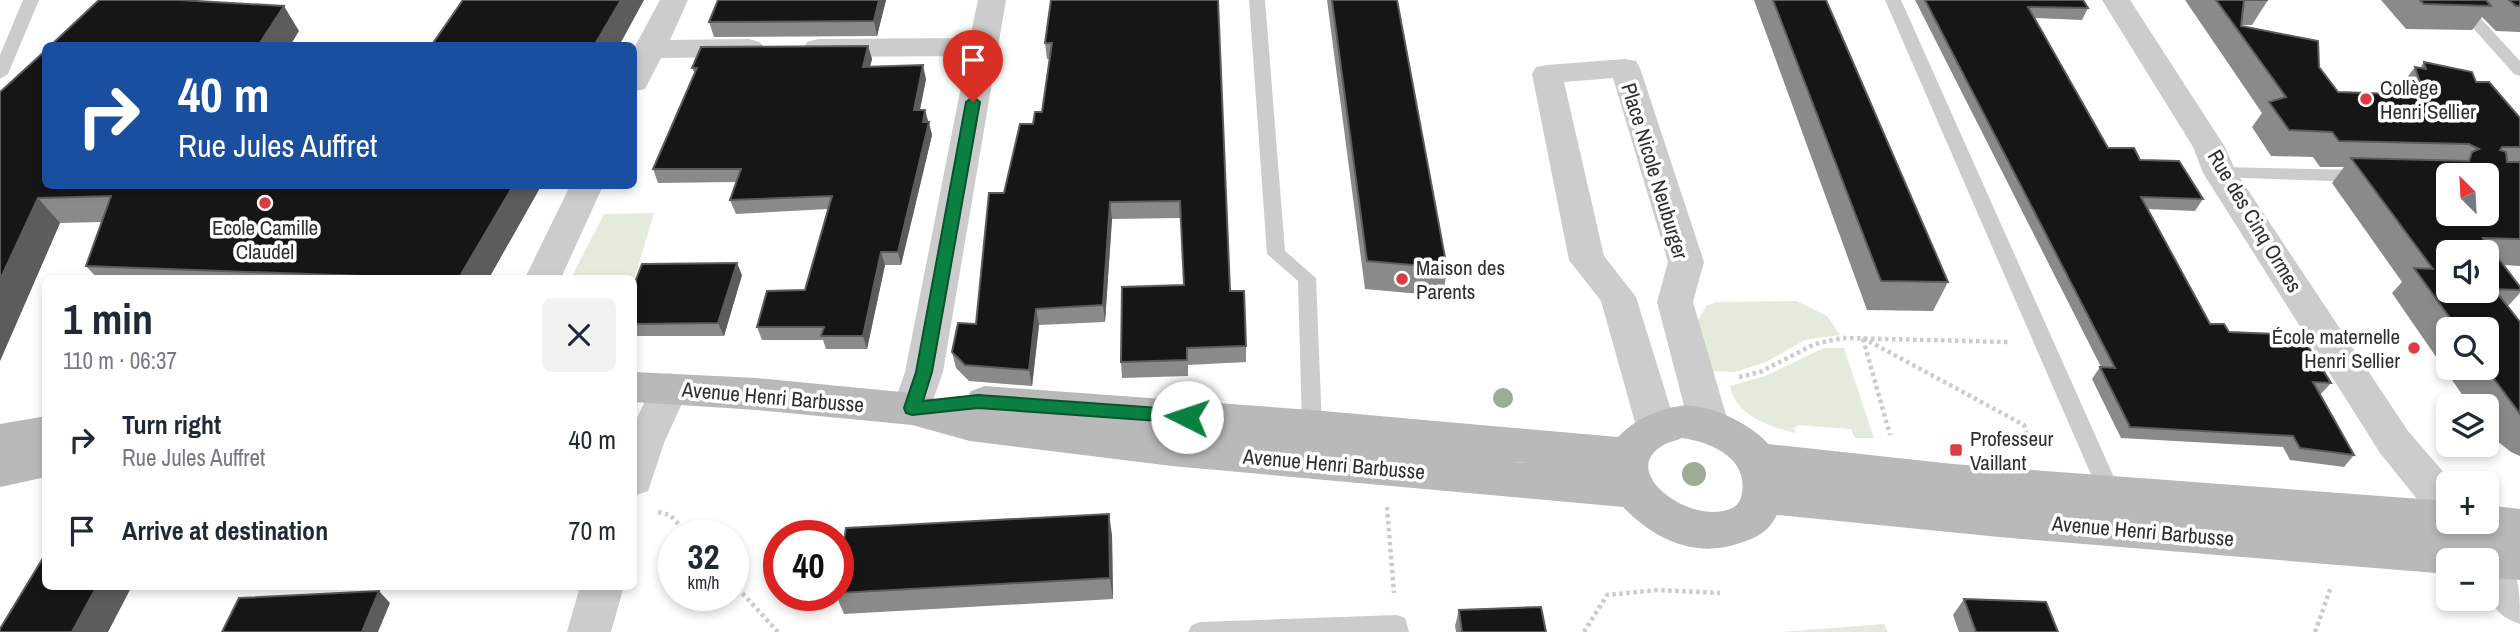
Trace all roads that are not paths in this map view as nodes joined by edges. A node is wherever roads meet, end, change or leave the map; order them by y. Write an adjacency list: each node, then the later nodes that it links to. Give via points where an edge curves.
1 (31, 0): 11 (lane)
2 (674, 0): 9 (street)
3 (992, 0): 8 (street)
4 (1257, 0): 20 (lane, via 1276,254 1307,278)
5 (1893, 0): 26 (lane)
6 (2116, 0): 13 (street, Rue des Cinq Ormes, via 2209,147)
7 (2456, 0): 10 (lane)
8 (983, 47): 9 (street); 18 (street, via 924,372)
9 (649, 49): 12 (street)
10 (2520, 72)
11 (0, 74)
12 (637, 75)
13 (2220, 173): 14 (lane); 25 (street, Rue des Cinq Ormes, via 2395,442)
14 (2382, 177)
15 (585, 189): 16 (street)
16 (544, 275)
17 (652, 388): 18 (street, Avenue Henri Barbusse); 27 (street)
18 (912, 408): 20 (street, Avenue Henri Barbusse, via 978,401); 22 (street, Avenue Henri Barbusse, via 970,425 1384,468)
19 (1709, 425): 22 (street, via 1681,422); 22 (street, Place Nicole Neuburger, via 1675,302 1686,262 1625,68 1547,74 1587,260 1618,297); 24 (street, via 1737,439)
20 (1312, 426): 22 (street, Avenue Henri Barbusse)
21 (42, 436): 23 (street)
22 (1639, 457): 24 (street, via 1656,514 1689,529 1724,530 1752,519)
23 (12, 465)
24 (1762, 478): 26 (street, Avenue Henri Barbusse, via 1902,476); 31 (street, Avenue Henri Barbusse, via 1999,519)
25 (2436, 492)
26 (2110, 493): 28 (street, Avenue Henri Barbusse)
27 (640, 494)
28 (2436, 518)
29 (2499, 525): 30 (street)
30 (2520, 527)
31 (2436, 556)
32 (2499, 560): 33 (street, Avenue Henri Barbusse)
33 (2520, 561)
34 (2499, 577): 36 (street)
35 (601, 590): 38 (street)
36 (2520, 605)
37 (1397, 629): 39 (lane)
38 (589, 632)
39 (1200, 632)

